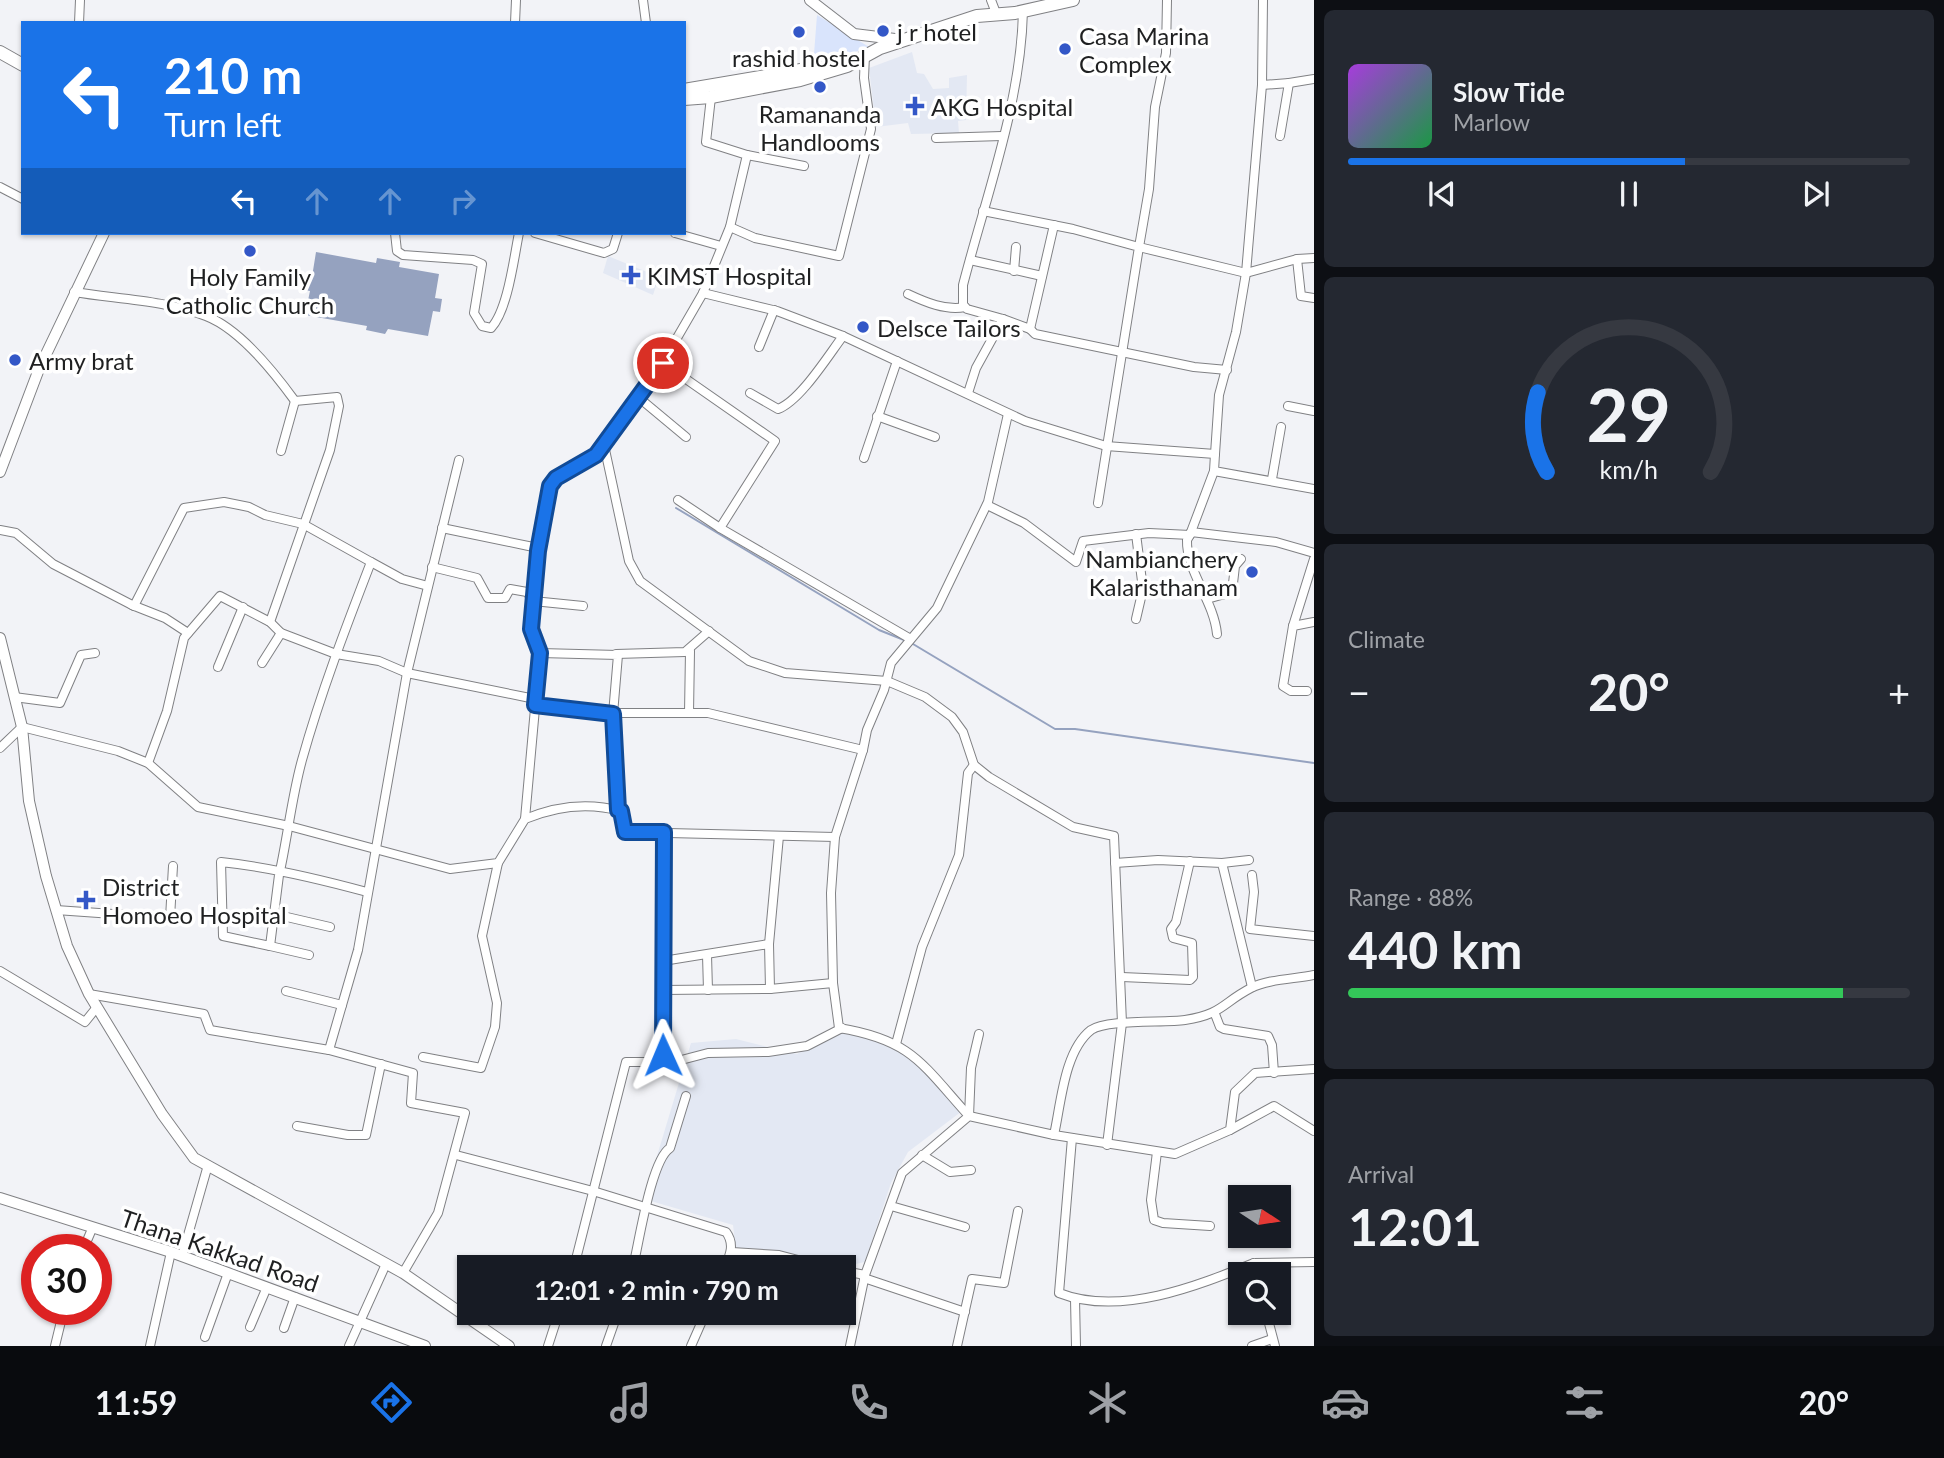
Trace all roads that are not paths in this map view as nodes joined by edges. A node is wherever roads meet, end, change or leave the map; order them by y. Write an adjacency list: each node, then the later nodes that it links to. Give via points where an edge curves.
1 (80, 0): 11 (street)
2 (516, 0): 12 (street)
3 (643, 0): 13 (street)
4 (810, 0): 14 (main road, via 853,34)
5 (991, 0): 10 (street)
6 (1042, 0): 10 (highway)
7 (1073, 0): 10 (highway)
8 (1167, 0): 45 (street, via 1166,53)
9 (1263, 0): 23 (street)
10 (1010, 11): 14 (highway, via 977,16); 27 (street, via 1022,56)
11 (79, 21)
12 (515, 21)
13 (646, 21)
14 (906, 40): 18 (highway)
15 (0, 44): 17 (highway)
16 (0, 52): 19 (highway)
17 (21, 56)
18 (854, 60): 22 (highway); 36 (street, via 864,78 871,129 839,256)
19 (21, 64)
20 (1314, 79): 21 (street)
21 (1289, 83): 23 (street); 28 (street)
22 (746, 84): 24 (highway); 25 (highway)
23 (1262, 85): 50 (street)
24 (686, 90)
25 (711, 97): 26 (highway); 30 (street, via 706,142)
26 (686, 99)
27 (1002, 136): 29 (street); 34 (street)
28 (1280, 136)
29 (936, 138)
30 (747, 155): 31 (street); 36 (street)
31 (804, 166)
32 (0, 187): 33 (street)
33 (21, 198)
34 (982, 211): 35 (street); 48 (street)
35 (1054, 225): 45 (street); 51 (street)
36 (730, 228): 43 (street)
37 (103, 235): 52 (main road)
38 (396, 235): 39 (street, via 397,251 402,255 482,264 474,313 482,326 491,328 505,294)
39 (519, 235)
40 (543, 235): 41 (street, via 604,253 613,249)
41 (617, 235)
42 (683, 235): 43 (street)
43 (721, 246): 53 (street)
44 (1016, 247): 49 (street)
45 (1139, 247): 50 (street); 62 (street)
46 (1314, 258): 47 (street)
47 (1297, 259): 50 (street); 55 (street, via 1301,296)
48 (970, 260): 49 (street); 56 (street, via 963,285)
49 (1014, 271): 51 (street)
50 (1246, 273): 65 (street)
51 (1042, 276): 59 (street)
52 (74, 292): 69 (street, via 208,317 270,367); 84 (main road)
53 (703, 293): 57 (street); 64 (street)
54 (908, 294): 56 (street, via 956,309)
55 (1314, 298)
56 (965, 307): 58 (street)
57 (774, 310): 60 (street); 61 (street)
58 (1003, 319): 59 (street); 67 (street)
59 (1030, 330): 62 (street)
60 (843, 336): 63 (street); 66 (street, via 784,407 778,410)
61 (759, 347)
62 (1122, 353): 65 (street); 78 (street)
63 (897, 361): 67 (street); 73 (street)
64 (663, 363): 68 (street); 92 (street, via 775,441)
65 (1227, 370): 80 (street, via 1219,395)
66 (750, 393)
67 (968, 393): 72 (street)
68 (638, 397): 75 (street); 77 (street)
69 (295, 401): 79 (street); 90 (street, via 337,397 339,406 330,450)
70 (1289, 406): 71 (street)
71 (1314, 411)
72 (1009, 414): 78 (street); 89 (street)
73 (877, 416): 76 (street); 81 (street)
74 (1281, 427): 85 (street)
75 (685, 437)
76 (935, 437)
77 (604, 445): 96 (street, via 550,486); 112 (street, via 629,561 640,581)
78 (1107, 446): 80 (street); 88 (street)
79 (281, 452)
80 (1215, 454): 83 (street)
81 (864, 458)
82 (459, 460): 91 (street)
83 (1214, 471): 85 (street); 95 (street)
84 (0, 472)
85 (1272, 479): 86 (street)
86 (1314, 489)
87 (678, 500): 92 (street)
88 (1098, 503)
89 (987, 505): 94 (street, via 1031,528 1076,562 1083,541); 117 (street, via 937,608)
90 (303, 524): 100 (street); 105 (street, via 224,502 184,508); 109 (street)
91 (442, 528): 96 (street); 101 (street)
92 (720, 528): 117 (street)
93 (0, 530): 105 (street, via 16,533 53,564)
94 (1136, 534): 95 (street); 108 (street, via 1143,589)
95 (1191, 534): 97 (street, via 1276,542); 103 (street, via 1188,554)
96 (538, 548): 104 (street)
97 (1314, 553)
98 (1241, 559): 103 (street, via 1235,566 1232,593)
99 (1314, 559): 111 (street)
100 (372, 562): 102 (street, via 402,579); 121 (street)
101 (432, 568): 102 (street); 104 (street, via 477,578 488,598 505,598 510,589 527,592)
102 (428, 586): 125 (street)
103 (1207, 599): 115 (street)
104 (533, 601): 106 (street); 120 (street, via 531,629)
105 (132, 605): 113 (street)
106 (583, 606)
107 (243, 607): 109 (street); 113 (street, via 220,596); 124 (street)
108 (1136, 619)
109 (270, 622): 114 (street)
110 (1314, 622): 111 (street)
111 (1293, 626): 127 (street, via 1283,686)
112 (709, 631): 118 (street); 126 (street, via 749,661 785,673)
113 (188, 633): 135 (street)
114 (281, 633): 121 (street); 123 (street)
115 (1217, 634)
116 (0, 638): 128 (main road)
117 (909, 638): 126 (street, via 891,663)
118 (690, 650): 122 (street); 130 (street)
119 (95, 653): 128 (street, via 81,655 60,703)
120 (540, 653): 122 (street); 129 (street)
121 (336, 654): 125 (street, via 379,661); 139 (street, via 301,763)
122 (614, 655): 131 (street, via 618,655)
123 (262, 663)
124 (218, 667)
125 (407, 673): 129 (street); 143 (street)
126 (887, 681): 134 (street); 136 (street, via 925,697 952,717 963,732)
127 (1307, 691)
128 (15, 696): 132 (main road)
129 (535, 702): 131 (street); 138 (street)
130 (689, 713): 131 (street); 134 (street, via 708,713)
131 (613, 714): 137 (street)
132 (22, 727): 133 (street); 135 (street); 153 (main road, via 29,801)
133 (0, 748)
134 (863, 750): 142 (street)
135 (148, 763): 139 (street, via 198,807)
136 (974, 765): 147 (street, via 1073,827 1114,836); 178 (street, via 968,774 959,855 922,947)
137 (618, 810): 138 (street, via 562,807); 140 (street, via 625,832)
138 (525, 818): 146 (street)
139 (289, 827): 143 (street); 150 (street)
140 (664, 832): 141 (street); 161 (street)
141 (779, 836): 142 (street); 157 (street)
142 (835, 837): 165 (street)
143 (374, 849): 146 (street, via 450,869); 152 (street)
144 (1249, 860): 148 (street)
145 (1190, 861): 147 (street); 148 (street); 164 (street, via 1171,929 1173,938 1192,943 1193,977)
146 (498, 863): 180 (street, via 482,936 497,1003 481,1068)
147 (1115, 863): 164 (street)
148 (1222, 863): 166 (street)
149 (173, 866): 153 (street, via 170,918)
150 (280, 871): 152 (street); 154 (street); 158 (street, via 221,862 222,936)
151 (1252, 875): 156 (street, via 1250,929)
152 (367, 892): 172 (street, via 358,950)
153 (56, 910): 171 (main road)
154 (274, 914): 155 (street); 158 (street)
155 (330, 927)
156 (1314, 936)
157 (769, 944): 160 (street); 167 (street)
158 (270, 946): 159 (street)
159 (309, 955)
160 (707, 955): 161 (street); 169 (street)
161 (663, 961): 168 (street)
162 (0, 971): 173 (street, via 85,1022)
163 (1314, 975): 166 (street)
164 (1122, 978): 175 (street)
165 (833, 983): 167 (street); 176 (street)
166 (1252, 987): 174 (street)
167 (770, 989): 169 (street)
168 (662, 990): 169 (street); 198 (street, via 663,1055 657,1062 626,1062)
169 (708, 990)
170 (286, 991): 172 (street)
171 (89, 994): 173 (main road); 179 (street, via 204,1014 210,1030)
172 (342, 1005): 179 (street)
173 (97, 1007): 196 (main road, via 162,1114 194,1158)
174 (1215, 1014): 175 (street, via 1150,1024); 184 (street, via 1224,1029 1268,1036)
175 (1122, 1023): 190 (street, via 1092,1029 1079,1043); 192 (street)
176 (842, 1028): 178 (street); 181 (street, via 807,1046 768,1052 708,1052 666,1064)
177 (979, 1034): 186 (street, via 971,1068)
178 (897, 1044): 186 (street, via 912,1053)
179 (329, 1050): 182 (street)
180 (423, 1057)
181 (662, 1060)
182 (381, 1064): 187 (street, via 366,1135); 194 (street, via 414,1073 411,1102 465,1113)
183 (1314, 1069): 184 (street)
184 (1274, 1073): 188 (street, via 1255,1073 1235,1092)
185 (686, 1096): 201 (street)
186 (969, 1116): 190 (street); 195 (street)
187 (297, 1126)
188 (1230, 1130): 189 (street, via 1274,1106); 193 (street, via 1175,1154)
189 (1314, 1130)
190 (1054, 1135): 191 (street)
191 (1072, 1138): 192 (street); 224 (street, via 1059,1293)
192 (1107, 1145): 193 (street)
193 (1157, 1152): 203 (street, via 1151,1200 1154,1220)
194 (456, 1155): 198 (street); 218 (street, via 438,1213)
195 (922, 1155): 197 (street, via 950,1172); 200 (street, via 902,1173)
196 (208, 1165): 213 (street); 216 (main road)
197 (971, 1170)
198 (593, 1191): 201 (street); 209 (street)
199 (0, 1198): 205 (main road, Thana Kakkad Road)
200 (891, 1206): 204 (street); 221 (street)
201 (647, 1207): 208 (street, via 726,1232); 210 (street)
202 (1018, 1211): 225 (street, via 1004,1283 972,1279)
203 (1210, 1226)
204 (965, 1227)
205 (92, 1229): 206 (street); 207 (main road, Thana Kakkad Road)
206 (90, 1234)
207 (171, 1252): 213 (main road, Thana Kakkad Road); 237 (street)
208 (732, 1252): 211 (street); 212 (street)
209 (577, 1255)
210 (636, 1255)
211 (731, 1255)
212 (779, 1255)
213 (182, 1256): 217 (main road, Thana Kakkad Road)
214 (1291, 1262): 215 (street)
215 (1314, 1262)
216 (386, 1264): 218 (main road); 226 (street)
217 (228, 1273): 222 (main road, Thana Kakkad Road); 234 (street)
218 (403, 1273): 240 (main road)
219 (1228, 1273): 224 (street, via 1126,1303)
220 (856, 1275): 221 (street)
221 (864, 1277): 225 (street); 244 (street)
222 (267, 1287): 223 (main road, Thana Kakkad Road); 232 (street)
223 (295, 1297): 226 (main road, Thana Kakkad Road); 233 (street)
224 (1075, 1299): 246 (street)
225 (965, 1312): 245 (street)
226 (360, 1322): 238 (street); 239 (main road, Thana Kakkad Road)
227 (60, 1325): 236 (street)
228 (555, 1325): 241 (street)
229 (614, 1325): 242 (street)
230 (700, 1325): 243 (street)
231 (1269, 1325): 235 (street)
232 (250, 1327)
233 (284, 1328)
234 (205, 1337)
235 (1274, 1342): 247 (street)
236 (55, 1346)
237 (150, 1346)
238 (349, 1346)
239 (425, 1346)
240 (509, 1346)
241 (548, 1346)
242 (607, 1346)
243 (691, 1346)
244 (850, 1346)
245 (957, 1346)
246 (1076, 1346)
247 (1252, 1346)

